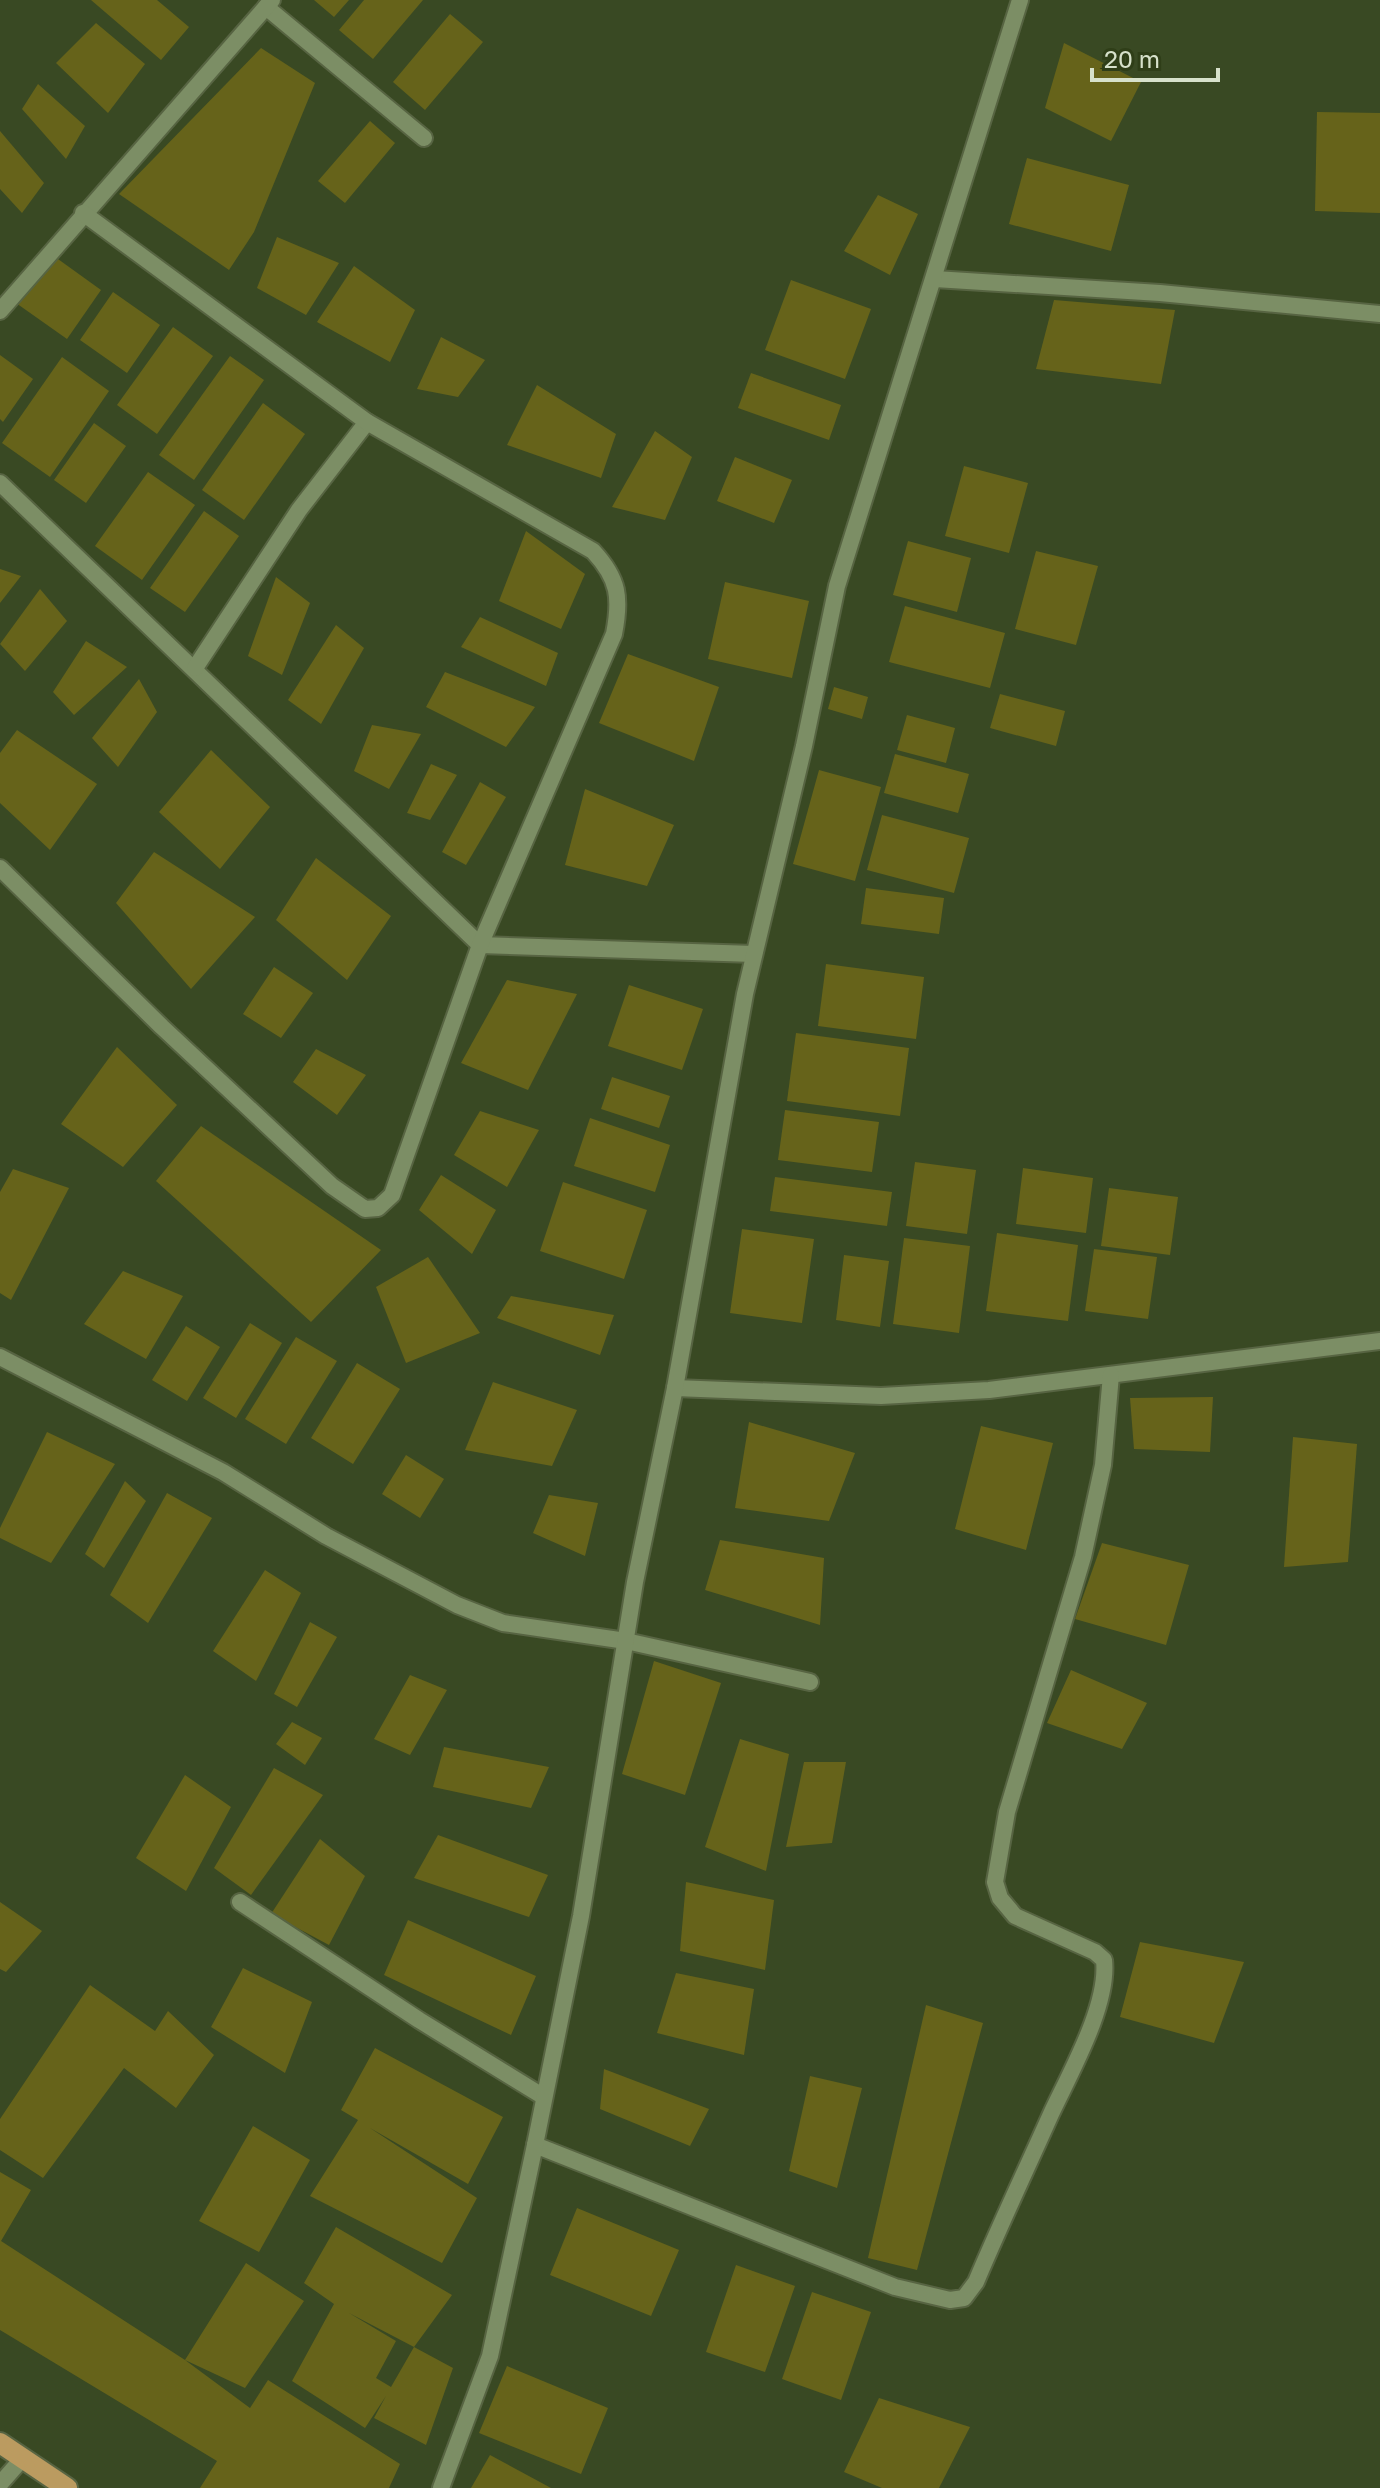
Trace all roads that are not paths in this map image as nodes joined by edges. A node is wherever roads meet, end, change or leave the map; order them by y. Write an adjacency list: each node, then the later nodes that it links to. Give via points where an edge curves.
1 (1020, 0): 5 (street)
2 (269, 3): 3 (street); 4 (street)
3 (424, 138)
4 (83, 213): 6 (street); 8 (street)
5 (935, 279): 7 (street); 13 (street, via 837,586)
6 (0, 311)
7 (1380, 314)
8 (367, 422): 10 (street, via 299,510); 12 (street, via 593,551 609,568 617,589 614,634)
9 (0, 483): 10 (street)
10 (195, 668): 12 (street)
11 (0, 868): 12 (street, via 320,1176 365,1209 378,1208 392,1195)
12 (480, 945): 13 (street)
13 (754, 954): 17 (street)
14 (1380, 1341): 16 (street)
15 (0, 1357): 18 (street, via 223,1472 326,1536 457,1605 503,1623)
16 (1111, 1375): 17 (street, via 881,1396); 22 (street, via 1103,1465 1083,1557 1007,1812 995,1882 1015,1916 1095,1952 1104,1960 1106,1978 1080,2051 976,2282 964,2298 950,2300 895,2287)
17 (675, 1388): 18 (street)
18 (626, 1641): 19 (street); 21 (street, via 581,1916)
19 (810, 1682)
20 (240, 1902): 21 (street)
21 (544, 2097): 22 (street)
22 (535, 2145): 27 (street, via 490,2356)
23 (0, 2443): 24 (main road)
24 (22, 2459): 25 (street); 26 (main road)
25 (0, 2484)
26 (67, 2488)
27 (441, 2488)

